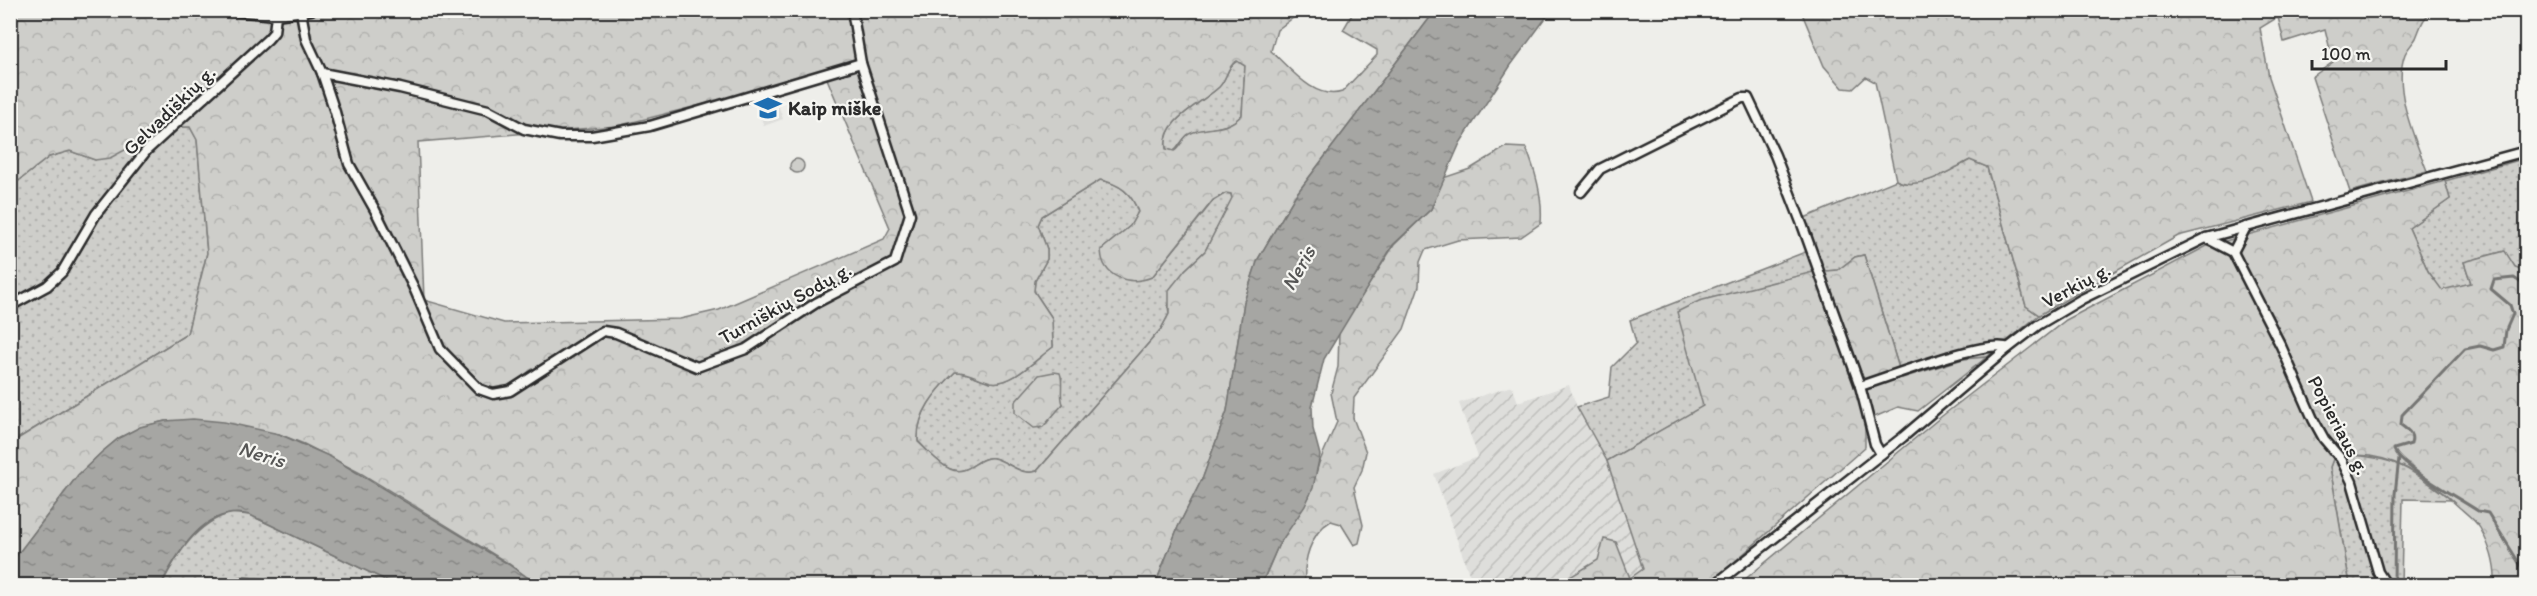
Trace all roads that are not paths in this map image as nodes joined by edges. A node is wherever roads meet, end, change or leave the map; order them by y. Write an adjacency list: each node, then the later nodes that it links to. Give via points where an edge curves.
1 (220, 10): 5 (street)
2 (311, 10): 4 (street)
3 (852, 10): 6 (street, Turniškių Sodų g.)
4 (301, 12): 5 (street); 7 (street, Turniškių Sodų g., via 306,39)
5 (276, 15): 13 (street, Gelvadiškių g., via 274,32 268,39 147,150 96,214 62,272 47,286)
6 (861, 63): 7 (street, via 650,126 592,136 560,136 524,129 488,110); 7 (street, Turniškių Sodų g., via 910,214 895,262 816,303 746,349 697,367 603,331 510,391 493,394 470,383 440,349 385,230 349,164)
7 (322, 73)
8 (2526, 151): 10 (street, Verkių g.)
9 (1581, 192): 15 (street, via 1600,169 1742,98 1748,99 1775,155)
10 (2246, 227): 11 (street, Verkių g.); 12 (street)
11 (2206, 238): 12 (street); 14 (street, Verkių g., via 2060,311)
12 (2233, 252): 18 (street, Popieriaus g., via 2313,419 2345,467 2378,572)
13 (10, 306)
14 (2008, 348): 15 (street, via 1972,350); 16 (street, Verkių g.)
15 (1860, 386): 16 (street)
16 (1881, 454): 17 (street, Verkių g.)
17 (1713, 585)
18 (2387, 585)

